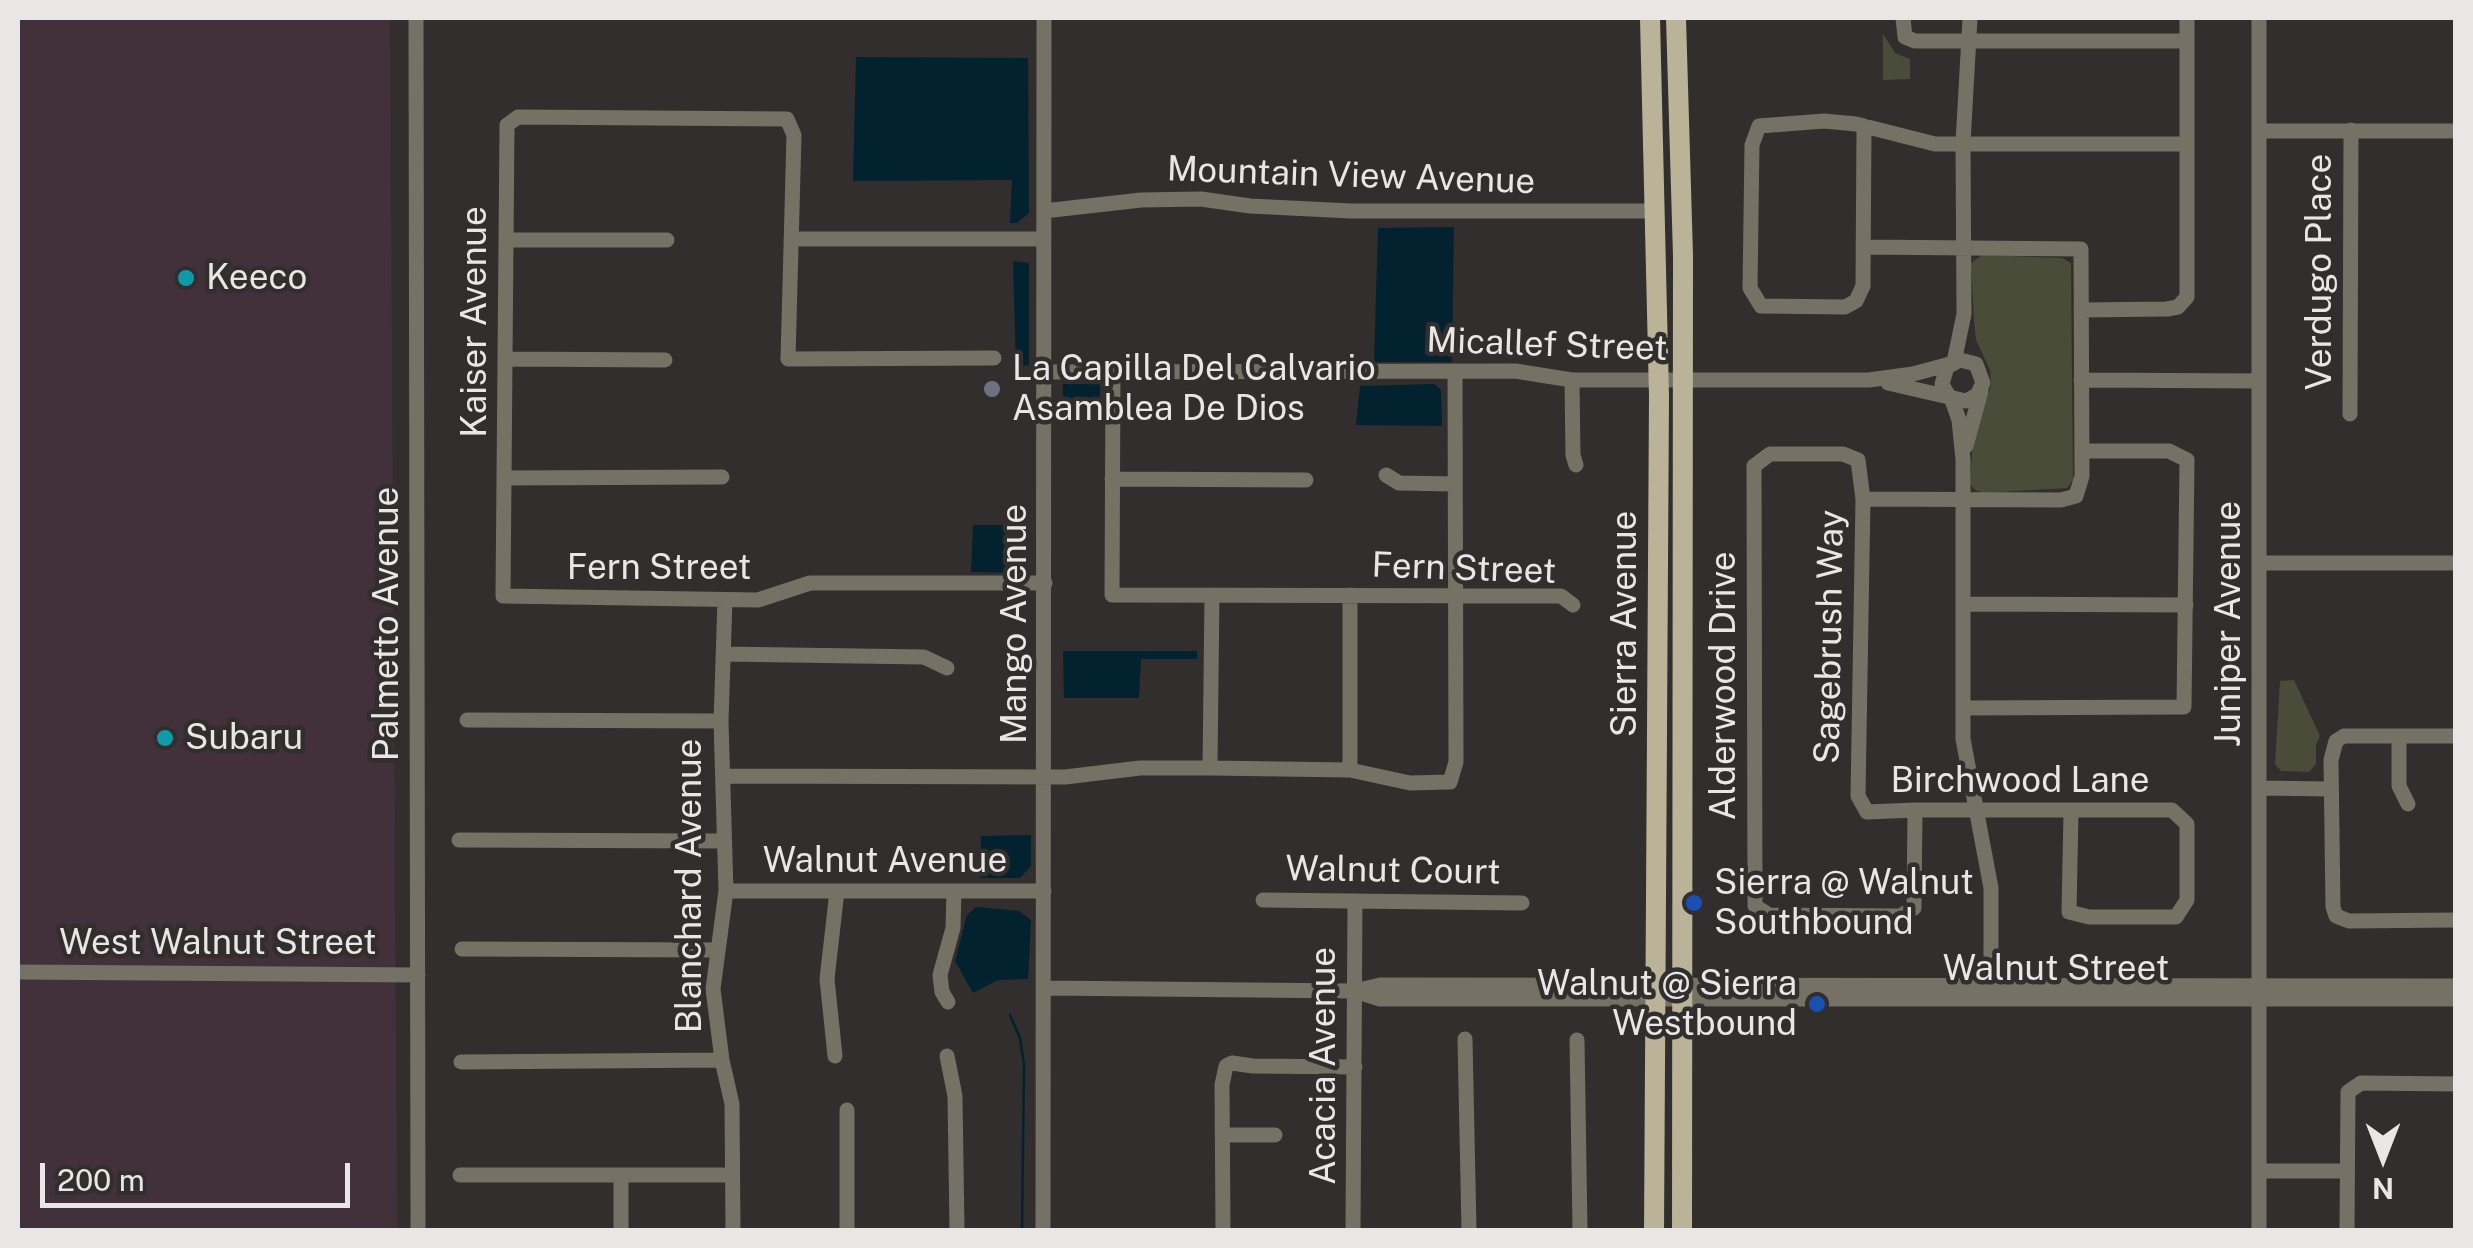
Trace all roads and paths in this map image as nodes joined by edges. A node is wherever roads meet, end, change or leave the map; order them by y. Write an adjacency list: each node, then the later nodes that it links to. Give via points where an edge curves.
1 (416, 18): 98 (street, Palmetto Avenue)
2 (1044, 18): 17 (street, Mango Avenue)
3 (1650, 18): 18 (main road, Sierra Avenue)
4 (1676, 18): 36 (main road, Sierra Avenue)
5 (1903, 18): 9 (street, via 1906,37 1914,41)
6 (1970, 18): 9 (street)
7 (2187, 18): 10 (street)
8 (2258, 18): 12 (street, Juniper Avenue)
9 (1970, 40): 10 (street); 15 (street)
10 (2187, 40): 16 (street)
11 (1864, 126): 15 (street, via 1934,144); 23 (street); 23 (street, via 1758,126 1752,146 1750,288 1761,306 1845,308 1856,302 1862,286)
12 (2259, 130): 13 (street); 40 (street, Juniper Avenue)
13 (2351, 130): 14 (street); 43 (street, Verdugo Place)
14 (2456, 131)
15 (1963, 143): 16 (street); 24 (street)
16 (2187, 144): 25 (street, via 2187,297 2178,308)
17 (1044, 212): 18 (street, Mountain View Avenue, via 1201,199 1351,211); 20 (street, Mango Avenue)
18 (1656, 212): 35 (main road, Sierra Avenue)
19 (790, 239): 20 (street); 21 (street, Kaiser Avenue, via 794,128 787,119 526,118 512,120 505,130); 27 (street, via 788,358)
20 (1044, 239): 34 (street, Mango Avenue)
21 (506, 240): 22 (street); 28 (street, Kaiser Avenue)
22 (667, 240)
23 (1863, 246): 24 (street)
24 (1964, 246): 25 (street, via 2081,248); 26 (street)
25 (2081, 310): 39 (street)
26 (1964, 314): 30 (street); 31 (street)
27 (994, 358)
28 (506, 359): 29 (street); 50 (street, Kaiser Avenue)
29 (665, 360)
30 (1952, 363): 31 (street, via 1971,362); 38 (street, Micallef Street); 42 (street, via 1942,378)
31 (1980, 370): 41 (street)
32 (1114, 371): 33 (street, Micallef Street); 34 (street, Micallef Street); 51 (street)
33 (1454, 371): 37 (street, Micallef Street); 53 (street)
34 (1044, 372): 59 (street, Mango Avenue)
35 (1659, 379): 36 (street, Micallef Street); 37 (street, Micallef Street); 103 (main road, Sierra Avenue)
36 (1682, 379): 38 (street, Micallef Street); 104 (main road, Sierra Avenue)
37 (1572, 380): 46 (street)
38 (1869, 380): 42 (street, Micallef Street)
39 (2081, 380): 40 (street); 44 (street)
40 (2259, 380): 57 (street, Juniper Avenue)
41 (1981, 389): 42 (street, via 1966,401); 45 (street)
42 (1949, 396): 45 (street)
43 (2350, 414)
44 (2082, 451): 55 (street, via 2076,496); 66 (street, via 2168,451 2187,460)
45 (1963, 460): 55 (street)
46 (1576, 465)
47 (1754, 466): 54 (street, Sagebrush Way, via 1770,454 1843,454 1858,460); 81 (street, Alderwood Drive, via 1755,906 1788,916 1900,916 1914,908)
48 (1386, 475): 53 (street, via 1400,483)
49 (722, 477): 50 (street)
50 (505, 478): 56 (street, Kaiser Avenue)
51 (1112, 480): 52 (street); 61 (street, Fern Street, via 1112,594)
52 (1306, 480)
53 (1454, 484): 62 (street)
54 (1862, 499): 55 (street); 82 (street, Sagebrush Way, via 1858,796)
55 (1964, 499): 64 (street)
56 (504, 542): 63 (street, Fern Street, via 503,596)
57 (2260, 563): 58 (street); 78 (street, Juniper Avenue)
58 (2456, 563)
59 (1046, 583): 63 (street, Fern Street, via 810,583 766,599); 77 (street, Mango Avenue)
60 (1350, 595): 61 (street, Fern Street); 62 (street, Fern Street); 75 (street)
61 (1212, 596): 74 (street)
62 (1454, 596): 65 (street, Fern Street, via 1560,596); 75 (street, via 1454,777 1442,784 1410,783)
63 (725, 600): 67 (street, Blanchard Avenue)
64 (1962, 604): 66 (street); 69 (street)
65 (1573, 605)
66 (2186, 605): 69 (street, via 2184,706)
67 (724, 654): 68 (street, via 924,657); 71 (street, Blanchard Avenue)
68 (947, 668)
69 (1963, 708): 83 (street)
70 (467, 720): 71 (street)
71 (720, 721): 76 (street, Blanchard Avenue)
72 (2399, 736): 73 (street); 79 (street, via 2336,741); 80 (street, via 2399,786)
73 (2456, 736)
74 (1210, 768): 75 (street); 77 (street)
75 (1350, 770)
76 (725, 776): 77 (street); 86 (street, Blanchard Avenue)
77 (1045, 777): 90 (street, Mango Avenue)
78 (2259, 788): 79 (street); 105 (street, Juniper Avenue)
79 (2331, 789): 94 (street, via 2336,916)
80 (2408, 804)
81 (1915, 810): 82 (street, Birchwood Lane); 83 (street, Birchwood Lane)
82 (1867, 812)
83 (1977, 812): 84 (street, Birchwood Lane); 99 (street, via 1991,888)
84 (2072, 812): 84 (street, Birchwood Lane, via 2069,912 2176,916 2187,900 2187,824 2172,810)
85 (459, 840): 86 (street)
86 (724, 840): 87 (street, Blanchard Avenue)
87 (726, 891): 88 (street, Walnut Avenue); 96 (street, Blanchard Avenue)
88 (837, 891): 89 (street, Walnut Avenue); 110 (street, via 826,995)
89 (954, 891): 90 (street, Walnut Avenue); 107 (street, via 953,928 940,976)
90 (1044, 891): 101 (street, Mango Avenue)
91 (1263, 900): 92 (street, Walnut Court)
92 (1355, 901): 93 (street, Walnut Court); 102 (street, Acacia Avenue)
93 (1522, 902)
94 (2456, 920)
95 (462, 950): 96 (street)
96 (716, 950): 112 (street, Blanchard Avenue, via 713,989)
97 (18, 972): 98 (street, West Walnut Street)
98 (418, 975): 124 (street, Palmetto Avenue)
99 (1991, 985): 104 (street, Walnut Street); 105 (street, Walnut Street)
100 (2456, 986): 105 (street, Walnut Street)
101 (1045, 988): 102 (street, Walnut Street); 129 (street, Mango Avenue)
102 (1355, 991): 103 (street, Walnut Street, via 1380,985); 114 (street, Acacia Avenue)
103 (1656, 991): 104 (street, Walnut Street); 134 (main road, Sierra Avenue)
104 (1682, 992): 105 (street, Walnut Street); 135 (main road, Sierra Avenue)
105 (2258, 993): 106 (street, Walnut Street); 119 (street, Juniper Avenue)
106 (2456, 999)
107 (948, 1002)
108 (1466, 1039): 132 (street)
109 (1577, 1040): 133 (street)
110 (835, 1056)
111 (948, 1056): 128 (street, via 956,1096)
112 (722, 1060): 113 (street); 123 (street, Blanchard Avenue, via 732,1104)
113 (462, 1062)
114 (1355, 1067): 117 (street, via 1226,1066); 131 (street, Acacia Avenue)
115 (2456, 1084): 120 (street, via 2360,1083 2348,1092)
116 (847, 1110): 127 (street)
117 (1224, 1135): 118 (street); 130 (street)
118 (1275, 1135)
119 (2258, 1171): 120 (street); 136 (street, Juniper Avenue)
120 (2347, 1171): 137 (street)
121 (460, 1175): 122 (street)
122 (621, 1175): 123 (street); 125 (street)
123 (732, 1175): 126 (street, Blanchard Avenue)
124 (418, 1230)
125 (621, 1230)
126 (733, 1230)
127 (847, 1230)
128 (957, 1230)
129 (1043, 1230)
130 (1223, 1230)
131 (1352, 1230)
132 (1468, 1230)
133 (1580, 1230)
134 (1654, 1230)
135 (1682, 1230)
136 (2260, 1230)
137 (2347, 1230)

